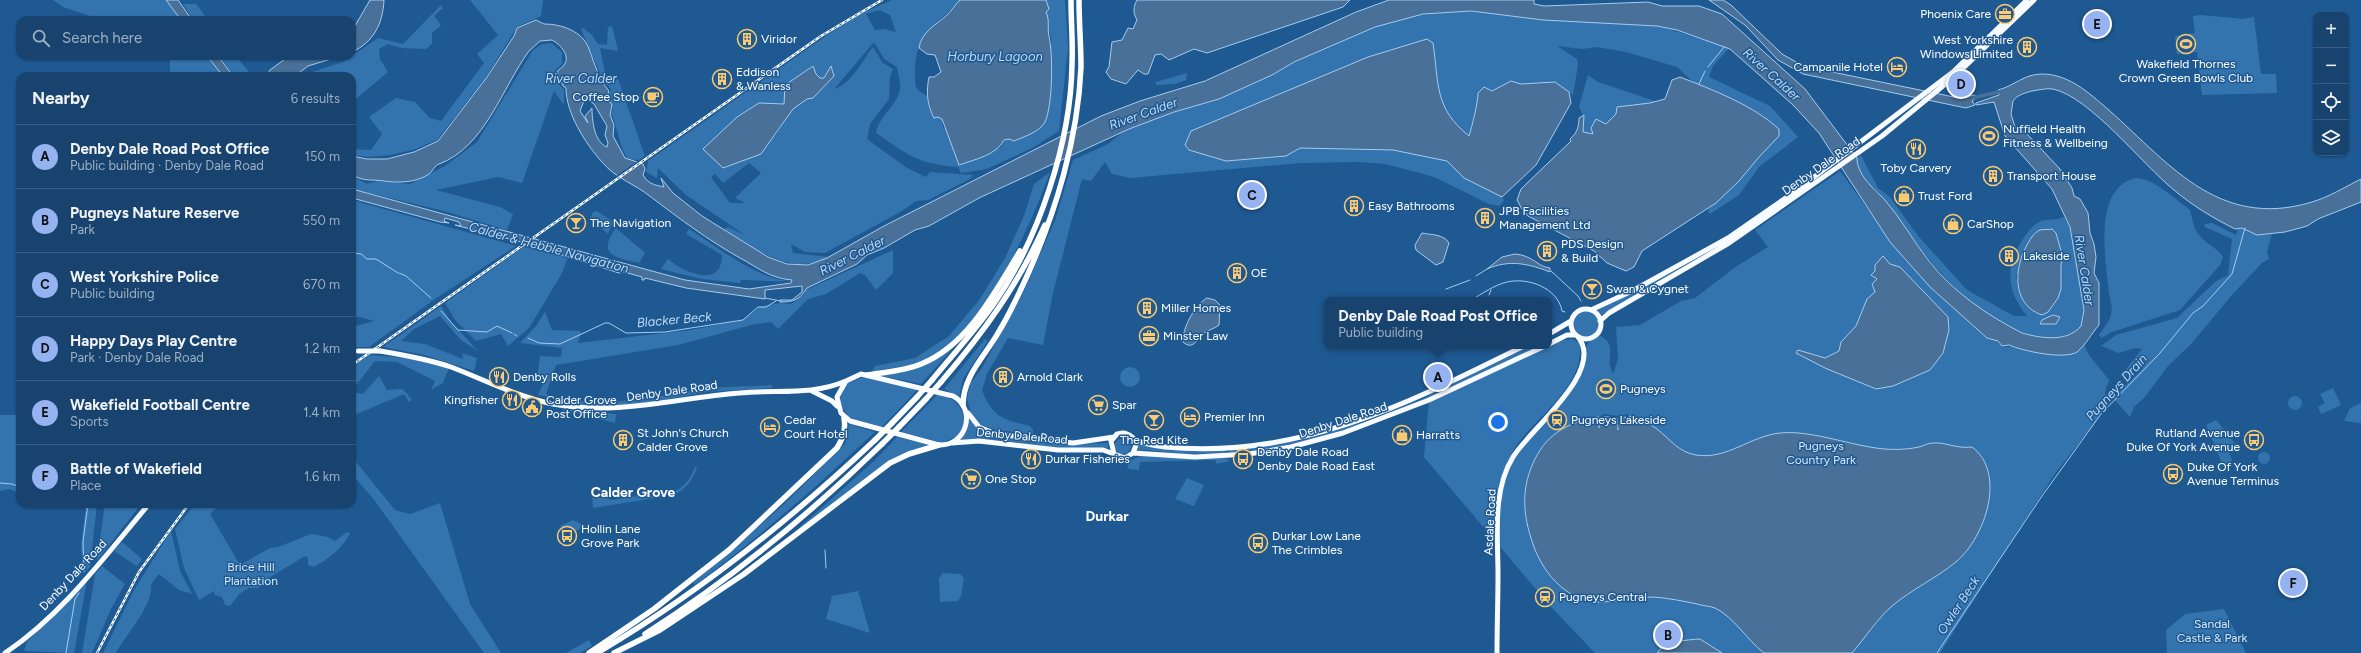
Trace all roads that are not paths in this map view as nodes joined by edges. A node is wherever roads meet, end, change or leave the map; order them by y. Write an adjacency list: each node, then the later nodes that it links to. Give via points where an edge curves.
1 (1071, 0): 6 (highway, via 1072,64 1065,126 1053,179)
2 (1079, 0): 5 (highway, via 1081,67 1074,123)
3 (2027, 0): 7 (main road, Denby Dale Road, via 1953,72 1728,238 1634,290)
4 (2034, 0): 9 (main road, Denby Dale Road, via 1955,76 1920,106 1858,152 1729,243 1609,313)
5 (1053, 208): 21 (highway, via 1050,224 1015,302 990,347 967,381); 33 (highway, bridge, via 1023,270 1002,306 926,399 899,427 837,487 768,546 707,592)
6 (1033, 229): 18 (highway, via 1000,284 958,339 946,350 921,364); 32 (highway, bridge, via 1017,267 995,302 932,380 892,424 761,541 671,608)
7 (1590, 310): 8 (main road, via 1578,311); 9 (main road, via 1597,314)
8 (1571, 321): 10 (main road); 11 (main road, via 1572,329)
9 (1600, 321): 12 (main road, via 1599,331)
10 (1552, 332)
11 (1577, 336): 12 (main road, via 1587,339); 13 (main road, via 1567,335); 14 (main road)
12 (1592, 337): 14 (main road, Asdale Road)
13 (1552, 342)
14 (1584, 347): 37 (main road, Asdale Road, via 1580,367 1568,393 1522,444 1512,458 1503,482 1498,515)
15 (1518, 349): 26 (main road, Denby Dale Road, via 1420,397 1371,417 1302,438 1241,447 1188,448 1152,445)
16 (1539, 349): 29 (main road, Denby Dale Road, via 1430,400 1343,433 1291,447 1249,454 1195,457)
17 (356, 351): 20 (main road, Denby Dale Road, bridge, via 380,351 417,357 544,401 592,408 634,408 712,395 761,391)
18 (867, 375): 19 (main road, Denby Dale Road, via 855,375); 21 (main road, via 949,394)
19 (846, 381): 20 (main road, Denby Dale Road); 22 (main road, via 837,396)
20 (812, 392): 22 (main road, Denby Dale Road, via 832,401)
21 (963, 404): 23 (main road)
22 (838, 407): 24 (main road)
23 (966, 411): 25 (main road, Denby Dale Road, via 980,428 996,434 1073,443); 27 (main road, via 966,427 961,436)
24 (844, 418): 28 (main road); 32 (highway, via 846,426 843,438 831,455 729,550)
25 (1114, 437): 26 (main road, Denby Dale Road, via 1123,433); 30 (main road, via 1111,445)
26 (1134, 439): 29 (main road)
27 (951, 443): 28 (main road, Denby Dale Road); 30 (main road, Denby Dale Road, via 995,442 1058,450 1103,450)
28 (939, 445): 33 (highway, via 890,463 738,578 660,630)
29 (1134, 453): 30 (main road, Denby Dale Road, via 1125,458)
30 (1114, 454)
31 (146, 508): 34 (main road, Denby Dale Road, via 65,601 23,641)
32 (611, 641): 35 (highway); 36 (highway)
33 (616, 652)
34 (6, 653)
35 (589, 653)
36 (597, 653)
37 (1497, 653)

